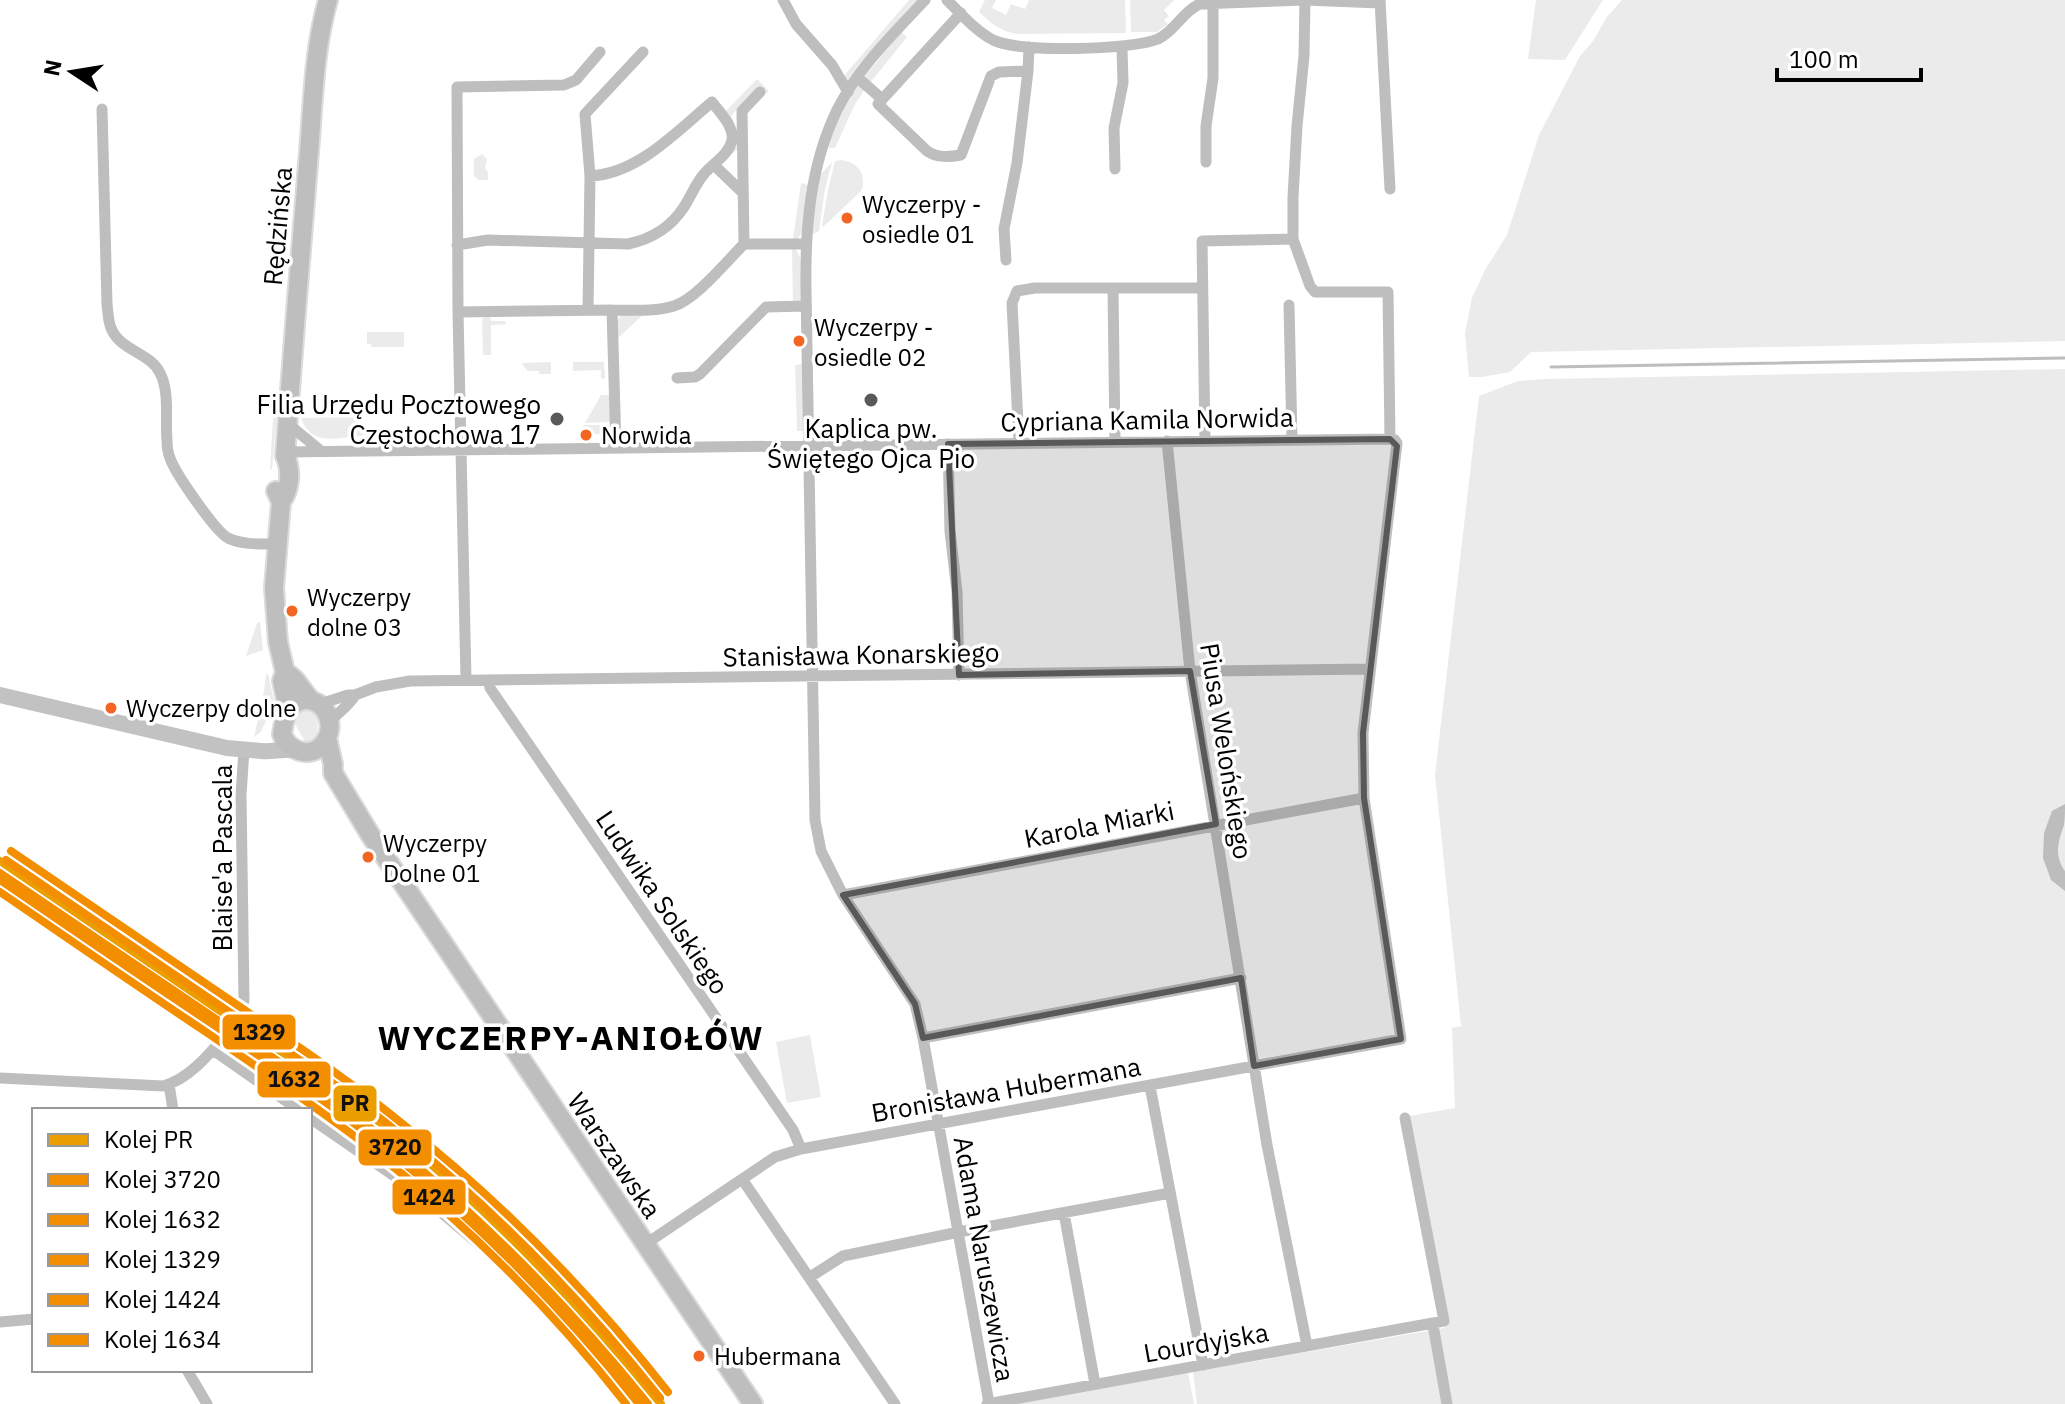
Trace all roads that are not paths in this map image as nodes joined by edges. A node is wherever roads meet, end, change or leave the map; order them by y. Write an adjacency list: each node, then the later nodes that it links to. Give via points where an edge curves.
1 (328, 0): 40 (main road, Rędzińska, via 314,89)
2 (783, 0): 17 (street)
3 (925, 0): 15 (street, Adama Naruszewicza)
4 (947, 0): 9 (street)
5 (1305, 0): 6 (street); 8 (street); 26 (street)
6 (1380, 1): 24 (street)
7 (1192, 4): 8 (street); 11 (street, via 1165,35)
8 (1213, 4): 20 (street)
9 (961, 13): 10 (street, via 992,39); 18 (street)
10 (1029, 47): 11 (street); 14 (street)
11 (1122, 47): 22 (street)
12 (600, 52): 30 (street, via 576,80 564,85 457,87)
13 (643, 52): 23 (street, via 585,114)
14 (1028, 71): 18 (street, via 991,76 963,153 957,156 927,151 878,104); 31 (street, via 1004,229)
15 (858, 78): 17 (street, Adama Naruszewicza); 18 (street)
16 (760, 92): 25 (street, via 742,111)
17 (848, 92): 29 (street, Adama Naruszewicza, via 814,178)
18 (882, 99)
19 (102, 109): 53 (street, via 112,331 159,369 170,460 213,524 238,541)
20 (1206, 162)
21 (714, 165): 23 (street, via 732,135 712,102 643,159); 25 (street); 27 (street, via 659,234 628,244)
22 (1115, 169)
23 (590, 176): 27 (street)
24 (1390, 189)
25 (743, 193): 28 (street)
26 (1293, 239): 32 (street, via 1202,241); 42 (street, via 1315,292 1388,292)
27 (589, 244): 30 (street, via 488,240); 36 (street)
28 (744, 244): 29 (street); 37 (street, via 690,298 655,310)
29 (806, 244): 35 (street, Adama Naruszewicza)
30 (457, 245): 38 (street)
31 (1006, 260)
32 (1202, 288): 33 (street); 44 (street)
33 (1113, 289): 45 (street); 46 (street, via 1017,291 1012,303)
34 (1289, 305): 41 (street)
35 (806, 306): 39 (street, via 766,307 700,374); 48 (street, Adama Naruszewicza)
36 (588, 310): 37 (street); 38 (street)
37 (612, 310): 49 (street)
38 (458, 312): 50 (street)
39 (677, 378)
40 (287, 423): 51 (street); 52 (main road, Rędzińska)
41 (1292, 440): 42 (street, Cypriana Kamila Norwida); 44 (street, Cypriana Kamila Norwida)
42 (1393, 440): 54 (street, via 1397,451)
43 (1167, 441): 44 (street, Cypriana Kamila Norwida); 45 (street, Cypriana Kamila Norwida); 55 (street, Piusa Welońskiego)
44 (1205, 441)
45 (1115, 442): 46 (street, Cypriana Kamila Norwida)
46 (1019, 443): 47 (street, Cypriana Kamila Norwida)
47 (948, 444): 48 (street, Cypriana Kamila Norwida); 57 (street)
48 (809, 445): 49 (street, Cypriana Kamila Norwida); 58 (street, Adama Naruszewicza)
49 (616, 448): 50 (street, Cypriana Kamila Norwida)
50 (461, 450): 51 (street, Cypriana Kamila Norwida); 59 (street)
51 (322, 451): 52 (street, Cypriana Kamila Norwida)
52 (285, 454): 53 (main road, via 290,465)
53 (277, 544): 56 (main road, via 275,614)
54 (1369, 669): 55 (street, Stanisława Konarskiego); 70 (street)
55 (1190, 671): 57 (street, Stanisława Konarskiego); 71 (street, Piusa Welońskiego)
56 (285, 672): 63 (main road); 64 (main road)
57 (959, 675): 58 (street, Stanisława Konarskiego)
58 (811, 676): 60 (street, Stanisława Konarskiego); 72 (street, Adama Naruszewicza, via 815,820 821,851)
59 (466, 680): 60 (street, Stanisława Konarskiego); 62 (street, Stanisława Konarskiego, via 397,683)
60 (489, 680): 87 (street, Ludwika Solskiego)
61 (0, 695): 67 (street)
62 (355, 695): 63 (street, Stanisława Konarskiego); 66 (street)
63 (315, 702): 64 (main road, via 297,702); 66 (main road, via 326,712)
64 (288, 709): 65 (main road)
65 (283, 728): 67 (street); 68 (main road, via 284,739)
66 (328, 730): 68 (main road, via 319,747); 69 (main road, Warszawska)
67 (250, 749): 68 (street); 74 (street, Blaise'a Pascala, via 241,795)
68 (298, 751): 69 (main road, Warszawska)
69 (333, 773): 92 (main road, Warszawska)
70 (1364, 798): 71 (street, Karola Miarki); 78 (street, Bronisława Hubermana, via 1401,1039)
71 (1216, 824): 72 (street, Karola Miarki); 73 (street, Piusa Welońskiego)
72 (843, 895): 76 (street, Adama Naruszewicza, via 915,1004)
73 (1241, 978): 76 (street); 78 (street, Piusa Welońskiego)
74 (240, 1014)
75 (228, 1032): 77 (street)
76 (923, 1038): 86 (street, Adama Naruszewicza)
77 (213, 1050): 80 (street); 83 (street)
78 (1254, 1066): 81 (street, Bronisława Hubermana); 97 (street, Piusa Welońskiego)
79 (0, 1078): 80 (street)
80 (169, 1084): 82 (street)
81 (1150, 1086): 86 (street, Bronisława Hubermana); 89 (street)
82 (173, 1108)
83 (296, 1108)
84 (1405, 1118): 96 (street, via 1444,1321)
85 (312, 1119): 102 (street, via 416,1191 520,1279)
86 (938, 1123): 87 (street, Bronisława Hubermana); 91 (street, Adama Naruszewicza)
87 (801, 1149): 88 (street, Bronisława Hubermana, via 775,1157)
88 (742, 1179): 92 (street, Bronisława Hubermana); 93 (street)
89 (1170, 1193): 90 (street); 98 (street)
90 (1064, 1213): 91 (street); 100 (street)
91 (959, 1232): 93 (street, via 843,1256); 105 (street, Adama Naruszewicza)
92 (644, 1245): 103 (main road, Warszawska)
93 (810, 1277): 104 (street)
94 (32, 1319): 95 (street)
95 (0, 1322)
96 (1433, 1325): 97 (street, Lourdyjska); 106 (street)
97 (1307, 1346): 98 (street, Lourdyjska)
98 (1203, 1365): 100 (street, Lourdyjska)
99 (188, 1372): 101 (street)
100 (1095, 1384): 105 (street, Lourdyjska)
101 (207, 1404)
102 (633, 1404)
103 (753, 1404)
104 (895, 1404)
105 (988, 1404)
106 (1447, 1404)

